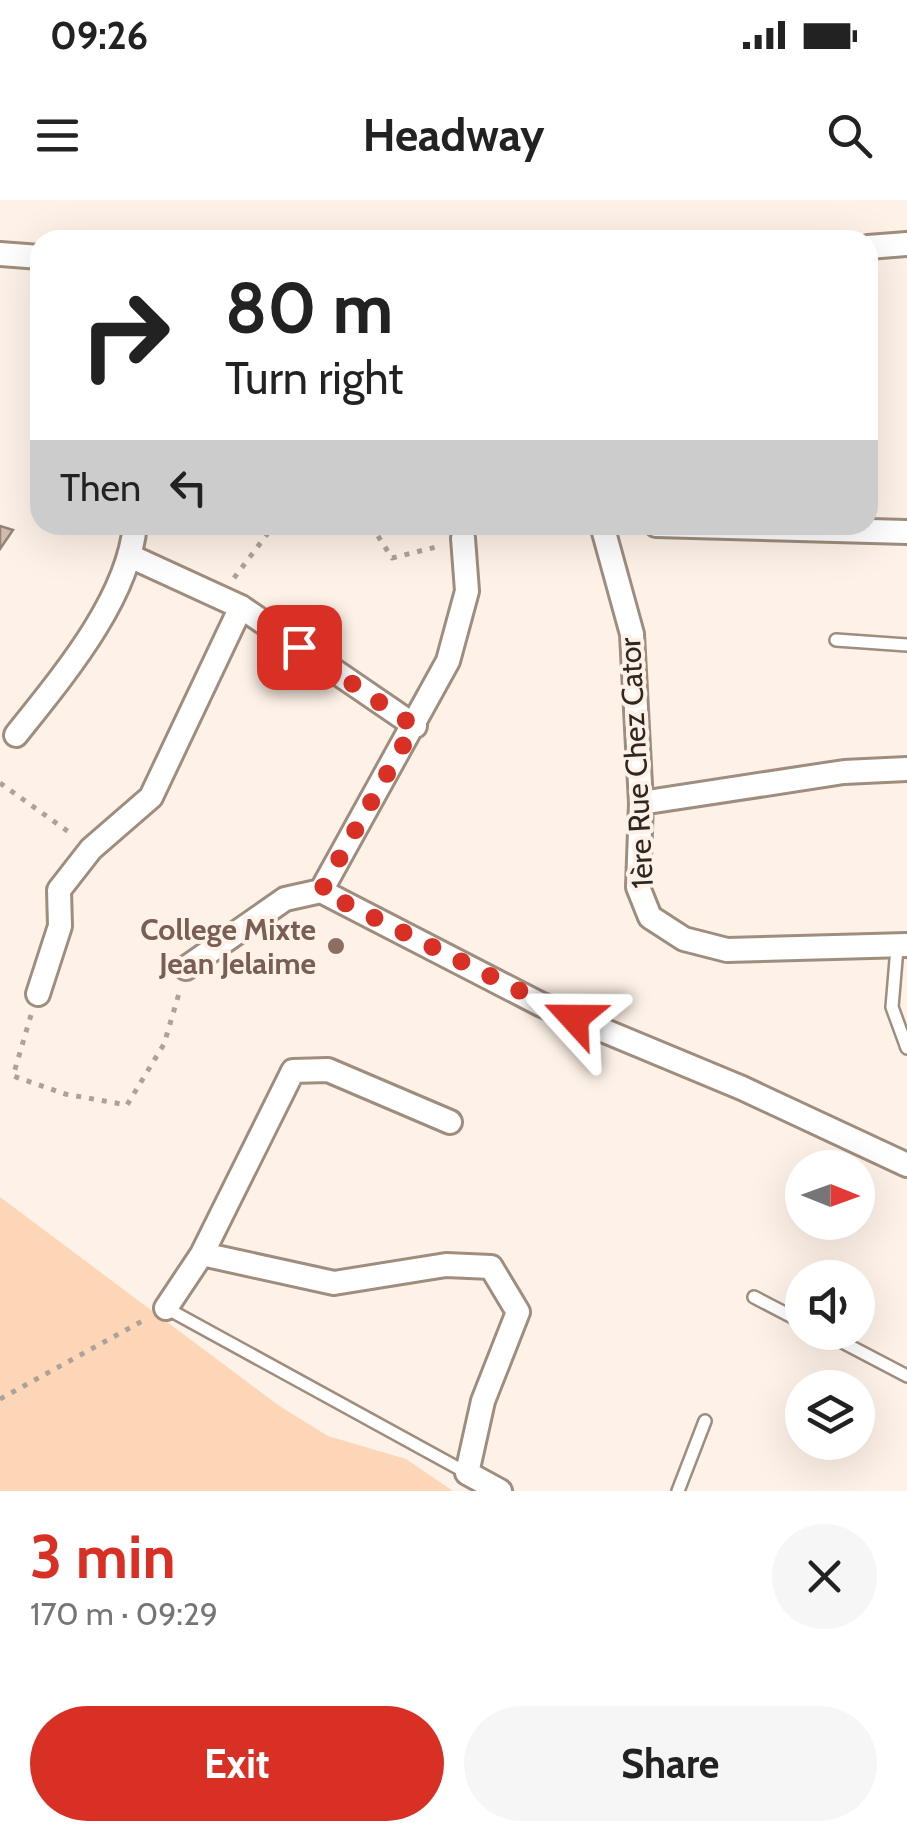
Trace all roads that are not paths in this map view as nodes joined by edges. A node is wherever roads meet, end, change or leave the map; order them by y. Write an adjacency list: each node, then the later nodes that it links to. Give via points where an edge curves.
1 (907, 244): 2 (street)
2 (878, 245)
3 (0, 254): 4 (street)
4 (30, 256)
5 (878, 531): 6 (street)
6 (907, 532)
7 (134, 535): 10 (street)
8 (605, 535): 17 (street, 1ère Rue Chez Cator, via 632,634)
9 (463, 538): 14 (street, via 467,591 448,661)
10 (132, 557): 11 (street); 15 (street, via 74,663)
11 (241, 607): 14 (street); 21 (street, via 152,797 91,849 59,890 60,926)
12 (836, 640): 13 (lane)
13 (907, 645)
14 (414, 726): 18 (street)
15 (16, 735)
16 (907, 770): 17 (street, via 844,772)
17 (641, 802): 19 (street, 1ère Rue Chez Cator, via 638,887 650,917 684,939 727,950)
18 (321, 891): 20 (street, via 284,898); 24 (street, via 540,1004)
19 (904, 947): 22 (lane, via 892,1007)
20 (186, 968)
21 (38, 994)
22 (907, 1048)
23 (450, 1122): 25 (street, via 328,1070 293,1072)
24 (907, 1165)
25 (202, 1254): 27 (street); 32 (street, via 334,1283 446,1265 491,1266 518,1312 483,1402)
26 (754, 1297): 28 (lane)
27 (166, 1308): 32 (lane)
28 (785, 1313)
29 (857, 1350): 30 (lane)
30 (907, 1376)
31 (705, 1421): 34 (lane)
32 (467, 1473): 33 (street)
33 (500, 1491)
34 (678, 1491)

